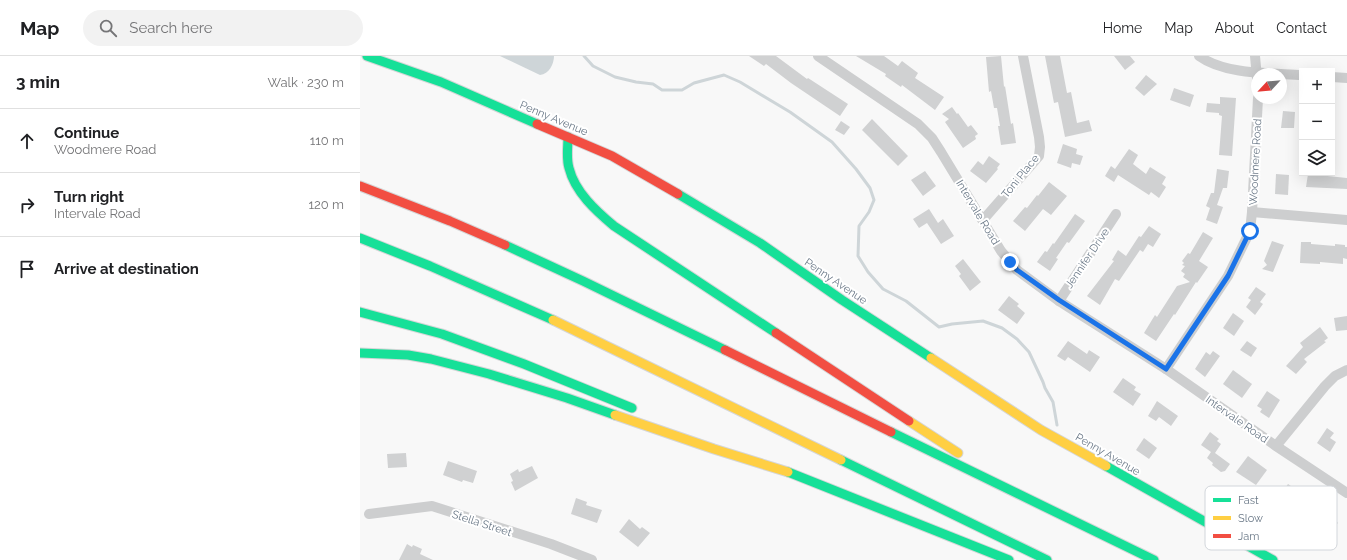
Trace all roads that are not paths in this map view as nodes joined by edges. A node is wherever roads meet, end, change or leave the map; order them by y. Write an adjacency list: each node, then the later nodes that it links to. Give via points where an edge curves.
1 (367, 56): 13 (main road, Penny Avenue, via 441,82)
2 (818, 56): 17 (street, Intervale Road, via 918,124 932,138)
3 (1023, 56): 17 (street, Toni Place, via 1039,137 1039,156)
4 (1199, 56): 7 (street, via 1216,65)
5 (1256, 56): 6 (street)
6 (1257, 68)
7 (1251, 74)
8 (1287, 75): 9 (street)
9 (1299, 75)
10 (1335, 77): 11 (street)
11 (1347, 78)
12 (1258, 104): 15 (street, Woodmere Road)
13 (568, 137): 32 (main road, via 568,161 575,181 587,199 614,226 971,462 1014,484); 34 (main road, Penny Avenue, via 612,156 688,198 1041,430)
14 (360, 186): 32 (main road, via 482,235 590,284)
15 (1252, 212): 18 (street); 23 (street, Woodmere Road, via 1250,231 1228,276)
16 (1116, 214): 20 (street, Jennifer Drive)
17 (983, 220): 20 (street, Intervale Road, via 1001,251 1017,270)
18 (1347, 220)
19 (360, 238): 38 (main road, via 566,326)
20 (1059, 300): 23 (street, Intervale Road)
21 (360, 312): 25 (main road, via 442,334)
22 (360, 353): 28 (main road, via 408,355 489,374)
23 (1166, 369): 27 (street, Intervale Road)
24 (1347, 370): 27 (street, via 1335,376 1325,386)
25 (640, 411)
26 (684, 429): 28 (main road)
27 (1276, 446): 29 (street, Intervale Road)
28 (793, 473): 37 (main road)
29 (1336, 486)
30 (1337, 486): 31 (street, Intervale Road)
31 (1347, 493)
32 (1050, 511): 39 (main road)
33 (369, 514): 36 (street, Stella Street, via 432,506 551,544)
34 (1205, 522)
35 (1255, 550): 40 (main road, Penny Avenue)
36 (592, 560)
37 (1009, 560)
38 (1047, 560)
39 (1154, 560)
40 (1273, 560)

